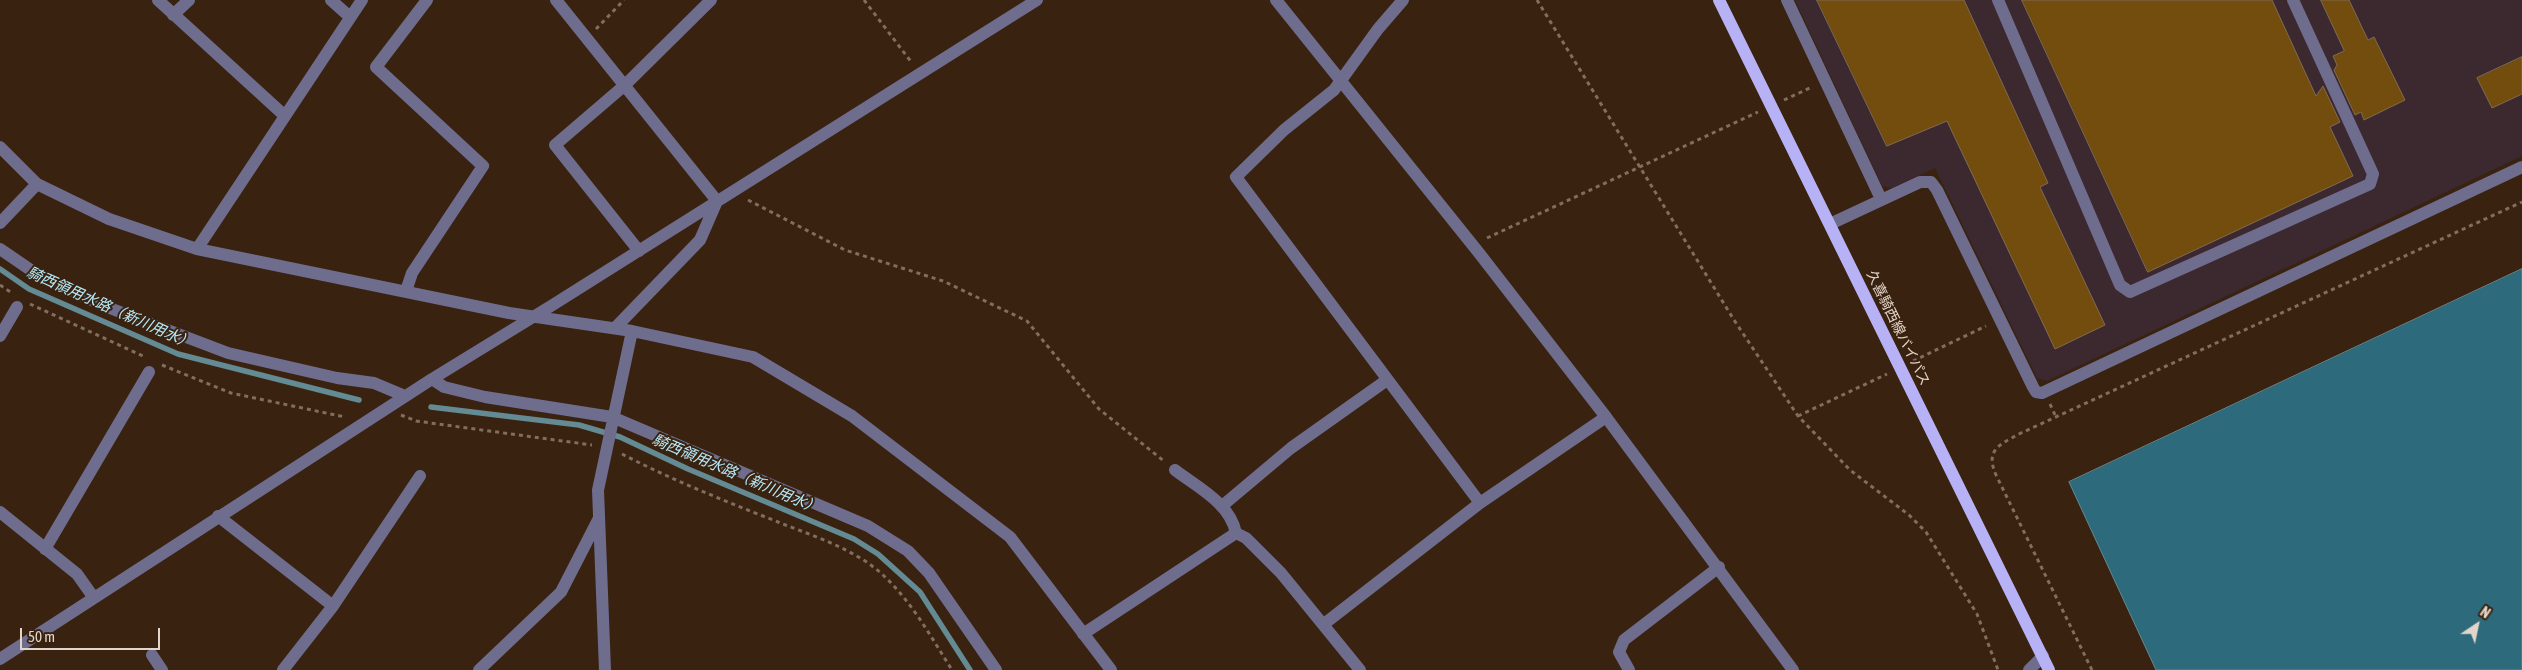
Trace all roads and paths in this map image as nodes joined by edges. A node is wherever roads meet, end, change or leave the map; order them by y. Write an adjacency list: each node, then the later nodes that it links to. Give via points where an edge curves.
1 (158, 0): 18 (street)
2 (189, 0): 18 (street)
3 (331, 0): 19 (street)
4 (362, 0): 19 (street)
5 (427, 0): 42 (street, via 376,67 483,166 412,274)
6 (556, 0): 20 (street)
7 (624, 0): 20 (path)
8 (711, 0): 24 (street)
9 (864, 0): 21 (path)
10 (1037, 0): 21 (street)
11 (1276, 0): 22 (street)
12 (1403, 0): 22 (street)
13 (1538, 0): 28 (path)
14 (1719, 0): 25 (main road, 久喜騎西線バイパス)
15 (1787, 0): 23 (street)
16 (1998, 0): 17 (street, via 2120,285 2130,292 2370,184 2373,174)
17 (2293, 0)
18 (173, 15): 26 (street)
19 (350, 17): 26 (street)
20 (587, 39): 24 (street)
21 (920, 73): 31 (street)
22 (1341, 81): 37 (street); 50 (street, via 1236,176)
23 (1825, 81): 25 (path); 32 (street)
24 (624, 85): 33 (street); 40 (street, via 555,145)
25 (1771, 106): 28 (path); 36 (main road, 久喜騎西線バイパス)
26 (285, 116): 39 (street)
27 (0, 147): 30 (street)
28 (1639, 166): 37 (path); 85 (path, via 1798,416 1844,464 1926,532 1977,614)
29 (2522, 166): 32 (street, via 2042,393 2033,387 1931,182 1920,182)
30 (37, 184): 35 (street); 39 (street, via 109,219)
31 (732, 191): 33 (street); 58 (path, via 845,250 943,281 1028,320 1099,409)
32 (1880, 199): 36 (street)
33 (717, 201): 40 (street); 45 (street, via 700,240)
34 (2522, 202): 88 (path, via 2019,434 1992,453 1996,475)
35 (0, 223)
36 (1830, 224): 73 (main road, 久喜騎西線バイパス)
37 (1473, 246): 54 (street)
38 (0, 249): 51 (street, via 38,275 107,307 228,353 337,378 374,383)
39 (197, 249): 42 (street)
40 (639, 250): 44 (street)
41 (0, 285): 43 (path)
42 (406, 291): 44 (street)
43 (18, 301): 47 (street); 55 (path, via 222,389 341,415)
44 (535, 316): 45 (street); 49 (street)
45 (615, 328): 46 (street)
46 (632, 331): 53 (street); 71 (street, via 753,357 852,416 1010,537)
47 (0, 336)
48 (149, 372): 66 (street)
49 (432, 379): 51 (street); 53 (street, via 444,387 486,397)
50 (1388, 380): 60 (street); 61 (street, via 1291,448)
51 (405, 396): 63 (street)
52 (401, 415): 56 (path, via 416,421)
53 (612, 417): 64 (street, via 598,490); 80 (street, via 868,526 908,551 929,573)
54 (1606, 417): 60 (street); 67 (street)
55 (348, 420)
56 (588, 444)
57 (622, 454): 79 (path, via 658,473 835,545 872,566 909,605)
58 (1175, 470): 61 (street)
59 (420, 476): 69 (street)
60 (1480, 503): 70 (street)
61 (1222, 506): 65 (street)
62 (0, 512): 66 (street)
63 (218, 516): 68 (street); 69 (street)
64 (598, 520): 77 (street, via 561,592); 78 (street)
65 (1236, 533): 70 (street, via 1246,538 1281,573); 71 (street)
66 (45, 549): 68 (street, via 78,574)
67 (1719, 567): 83 (street, via 1624,640 1619,652); 84 (street)
68 (94, 598): 74 (street)
69 (333, 606): 76 (street)
70 (1324, 624): 82 (street)
71 (1083, 634): 81 (street)
72 (152, 655): 75 (street)
73 (2043, 656): 86 (street); 87 (main road, 久喜騎西線バイパス)
74 (0, 659)
75 (162, 670)
76 (283, 670)
77 (479, 670)
78 (605, 670)
79 (952, 670)
80 (996, 670)
81 (1111, 670)
82 (1360, 670)
83 (1630, 670)
84 (1793, 670)
85 (1998, 670)
86 (2028, 670)
87 (2049, 670)
88 (2092, 670)

